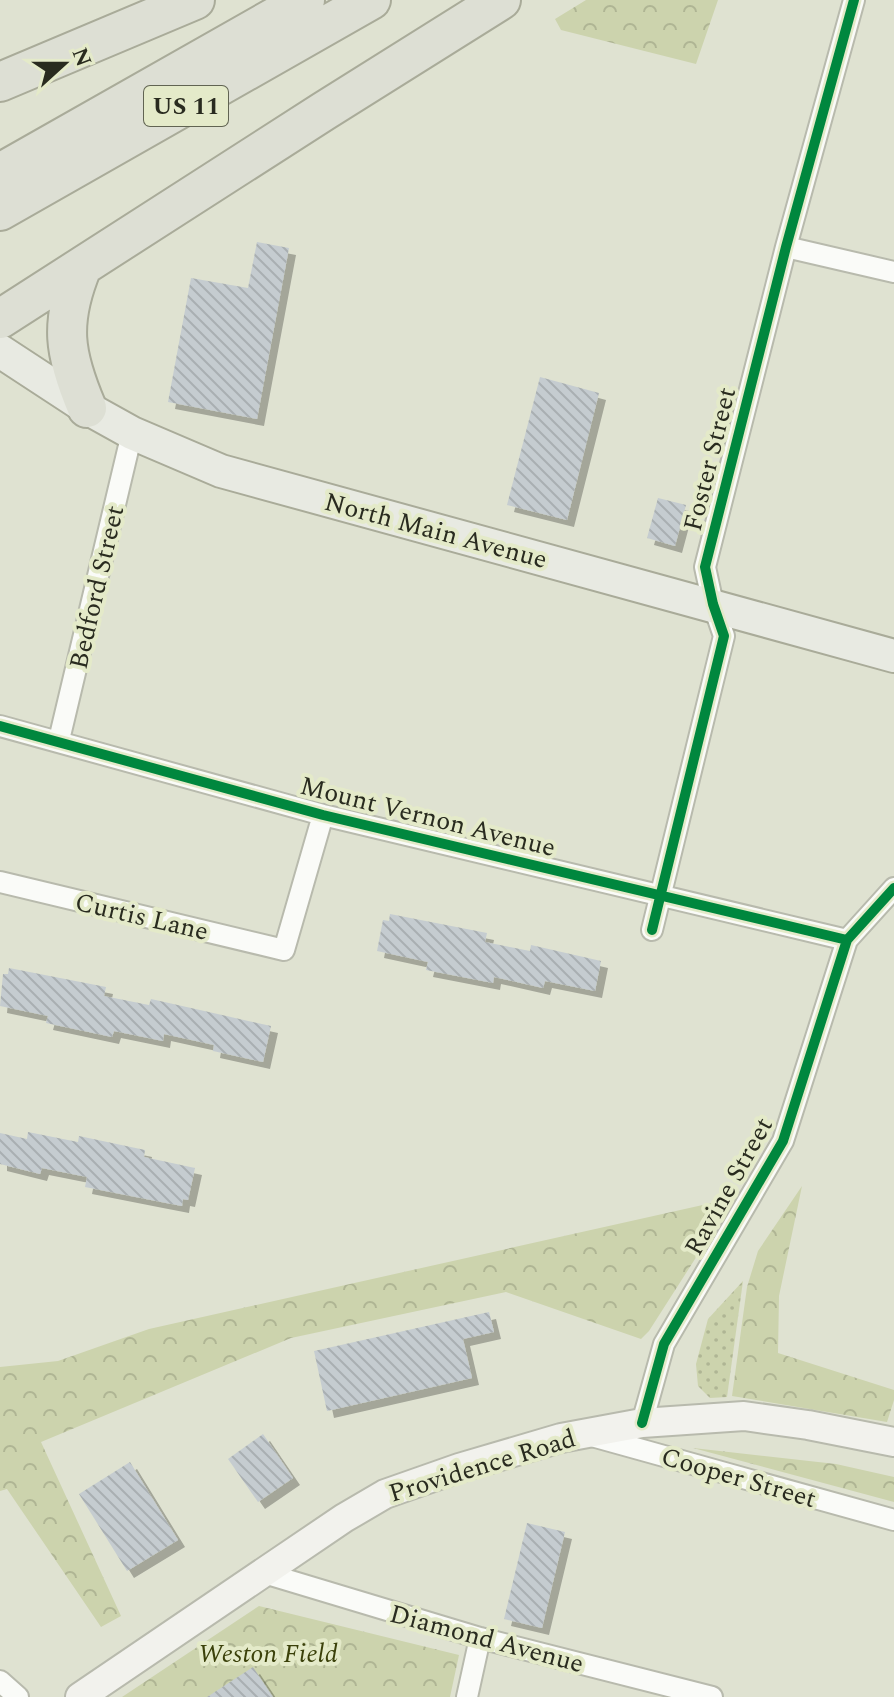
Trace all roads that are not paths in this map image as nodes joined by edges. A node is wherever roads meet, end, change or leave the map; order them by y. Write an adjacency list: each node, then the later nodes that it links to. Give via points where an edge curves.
1 (195, 0): 6 (highway)
2 (305, 0): 7 (highway, US 11)
3 (371, 0): 8 (highway, US 11)
4 (501, 0): 10 (highway)
5 (854, 0): 9 (street, Foster Street)
6 (0, 82)
7 (0, 173)
8 (0, 211)
9 (786, 247): 11 (street); 16 (street, Foster Street, via 705,567)
10 (82, 267): 12 (highway); 14 (highway, via 65,332 73,376)
11 (894, 272)
12 (0, 319)
13 (0, 351): 14 (main road, North Main Avenue)
14 (87, 408): 15 (main road, North Main Avenue)
15 (132, 433): 16 (main road, North Main Avenue, via 265,484); 19 (street, Bedford Street)
16 (713, 604): 17 (main road, North Main Avenue); 23 (street, Foster Street, via 724,636)
17 (894, 656)
18 (0, 726): 19 (street, Mount Vernon Avenue)
19 (59, 740): 20 (street, Mount Vernon Avenue)
20 (323, 815): 21 (street, Curtis Lane, via 284,950); 23 (street, Mount Vernon Avenue)
21 (0, 882)
22 (894, 888): 25 (street, Ravine Street)
23 (662, 895): 24 (street, Foster Street); 25 (street, Mount Vernon Avenue)
24 (652, 930)
25 (847, 940): 26 (street, Ravine Street, via 783,1141 664,1344)
26 (642, 1423): 27 (main road, Providence Road); 28 (main road, Providence Road, via 744,1416)
27 (584, 1433): 29 (street, Cooper Street); 30 (main road, Providence Road, via 385,1494)
28 (894, 1442)
29 (894, 1520)
30 (264, 1573): 31 (street, Diamond Avenue); 34 (main road, Providence Road)
31 (480, 1638): 35 (street); 36 (street, Diamond Avenue)
32 (0, 1681): 33 (street)
33 (18, 1697)
34 (80, 1697)
35 (467, 1697)
36 (712, 1697)

